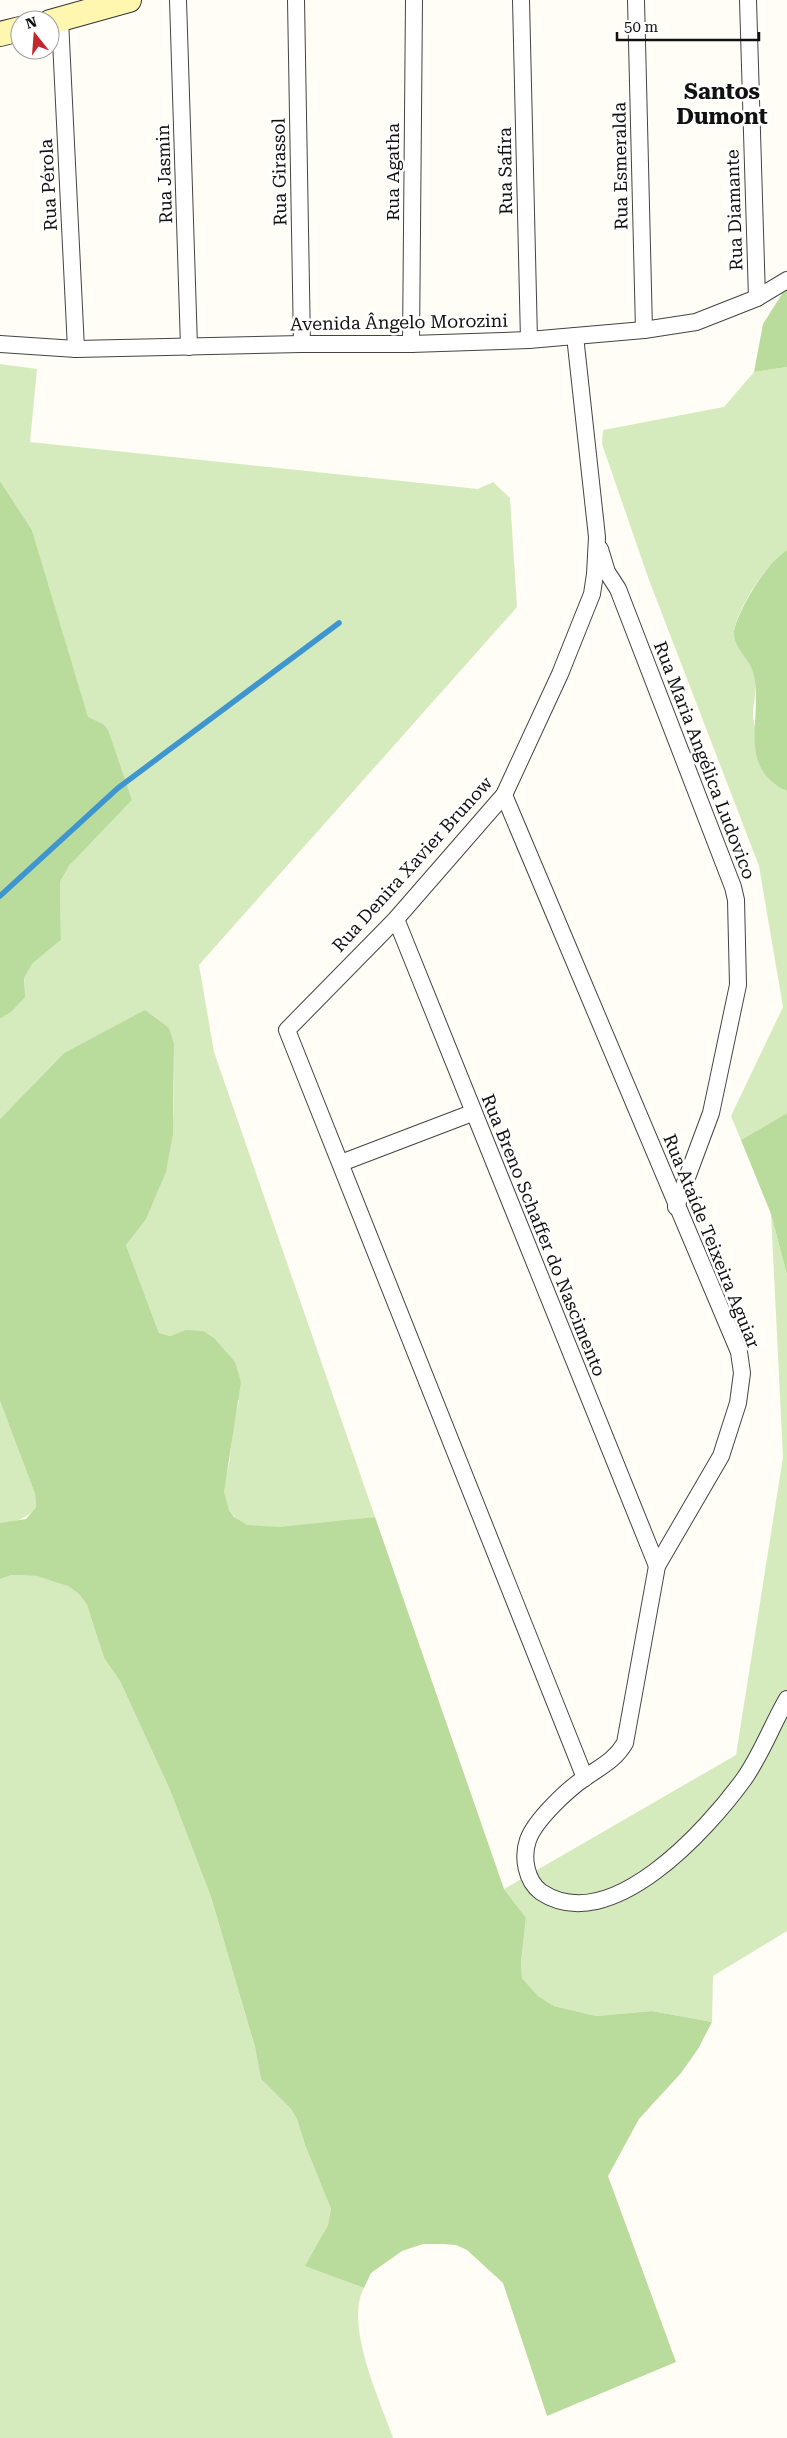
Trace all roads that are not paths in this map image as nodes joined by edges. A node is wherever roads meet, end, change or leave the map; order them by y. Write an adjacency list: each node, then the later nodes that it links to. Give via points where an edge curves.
1 (129, 0): 8 (street)
2 (178, 0): 19 (street, Rua Jasmin)
3 (296, 0): 17 (street, Rua Girassol)
4 (414, 0): 18 (street, Rua Agatha)
5 (521, 0): 15 (street, Rua Safira)
6 (636, 0): 13 (street, Rua Esmeralda)
7 (748, 0): 12 (street, Rua Diamante)
8 (100, 3): 9 (street)
9 (60, 19)
10 (57, 60): 20 (street, Rua Pérola)
11 (787, 280): 12 (street, Avenida Ângelo Morozini)
12 (757, 298): 13 (street, Avenida Ângelo Morozini, via 696,322)
13 (644, 330): 14 (street, Avenida Ângelo Morozini)
14 (575, 336): 15 (street, Avenida Ângelo Morozini); 21 (street, Rua Denira Xavier Brunow)
15 (528, 340): 18 (street, Avenida Ângelo Morozini)
16 (0, 344): 20 (street, Avenida Ângelo Morozini)
17 (302, 344): 18 (street, Avenida Ângelo Morozini); 19 (street, Avenida Ângelo Morozini)
18 (411, 344)
19 (189, 347): 20 (street, Avenida Ângelo Morozini)
20 (76, 349)
21 (597, 537): 22 (street, Rua Denira Xavier Brunow, via 592,594 560,674); 26 (street, Rua Maria Angélica Ludovico, via 607,572 618,589 736,900 738,985 711,1113)
22 (504, 795): 23 (street, Rua Denira Xavier Brunow); 26 (street, Rua Ataíde Teixeira Aguiar)
23 (396, 918): 24 (street, Rua Breno Schaffer do Nascimento); 25 (street, Rua Denira Xavier Brunow, via 290,1025 288,1036)
24 (472, 1113): 25 (street); 27 (street, Rua Breno Schaffer do Nascimento)
25 (341, 1163): 29 (street)
26 (676, 1207): 27 (street, Rua Ataíde Teixeira Aguiar, via 739,1352 742,1373 738,1403 721,1456)
27 (657, 1566): 29 (street, Rua Ataíde Teixeira Aguiar, via 626,1743 607,1764)
28 (787, 1699): 29 (street, Rua Ataíde Teixeira Aguiar, via 745,1778 712,1817 647,1878 612,1897 588,1903 556,1900 539,1890 527,1872 524,1857 528,1839 545,1814)
29 (585, 1778)

